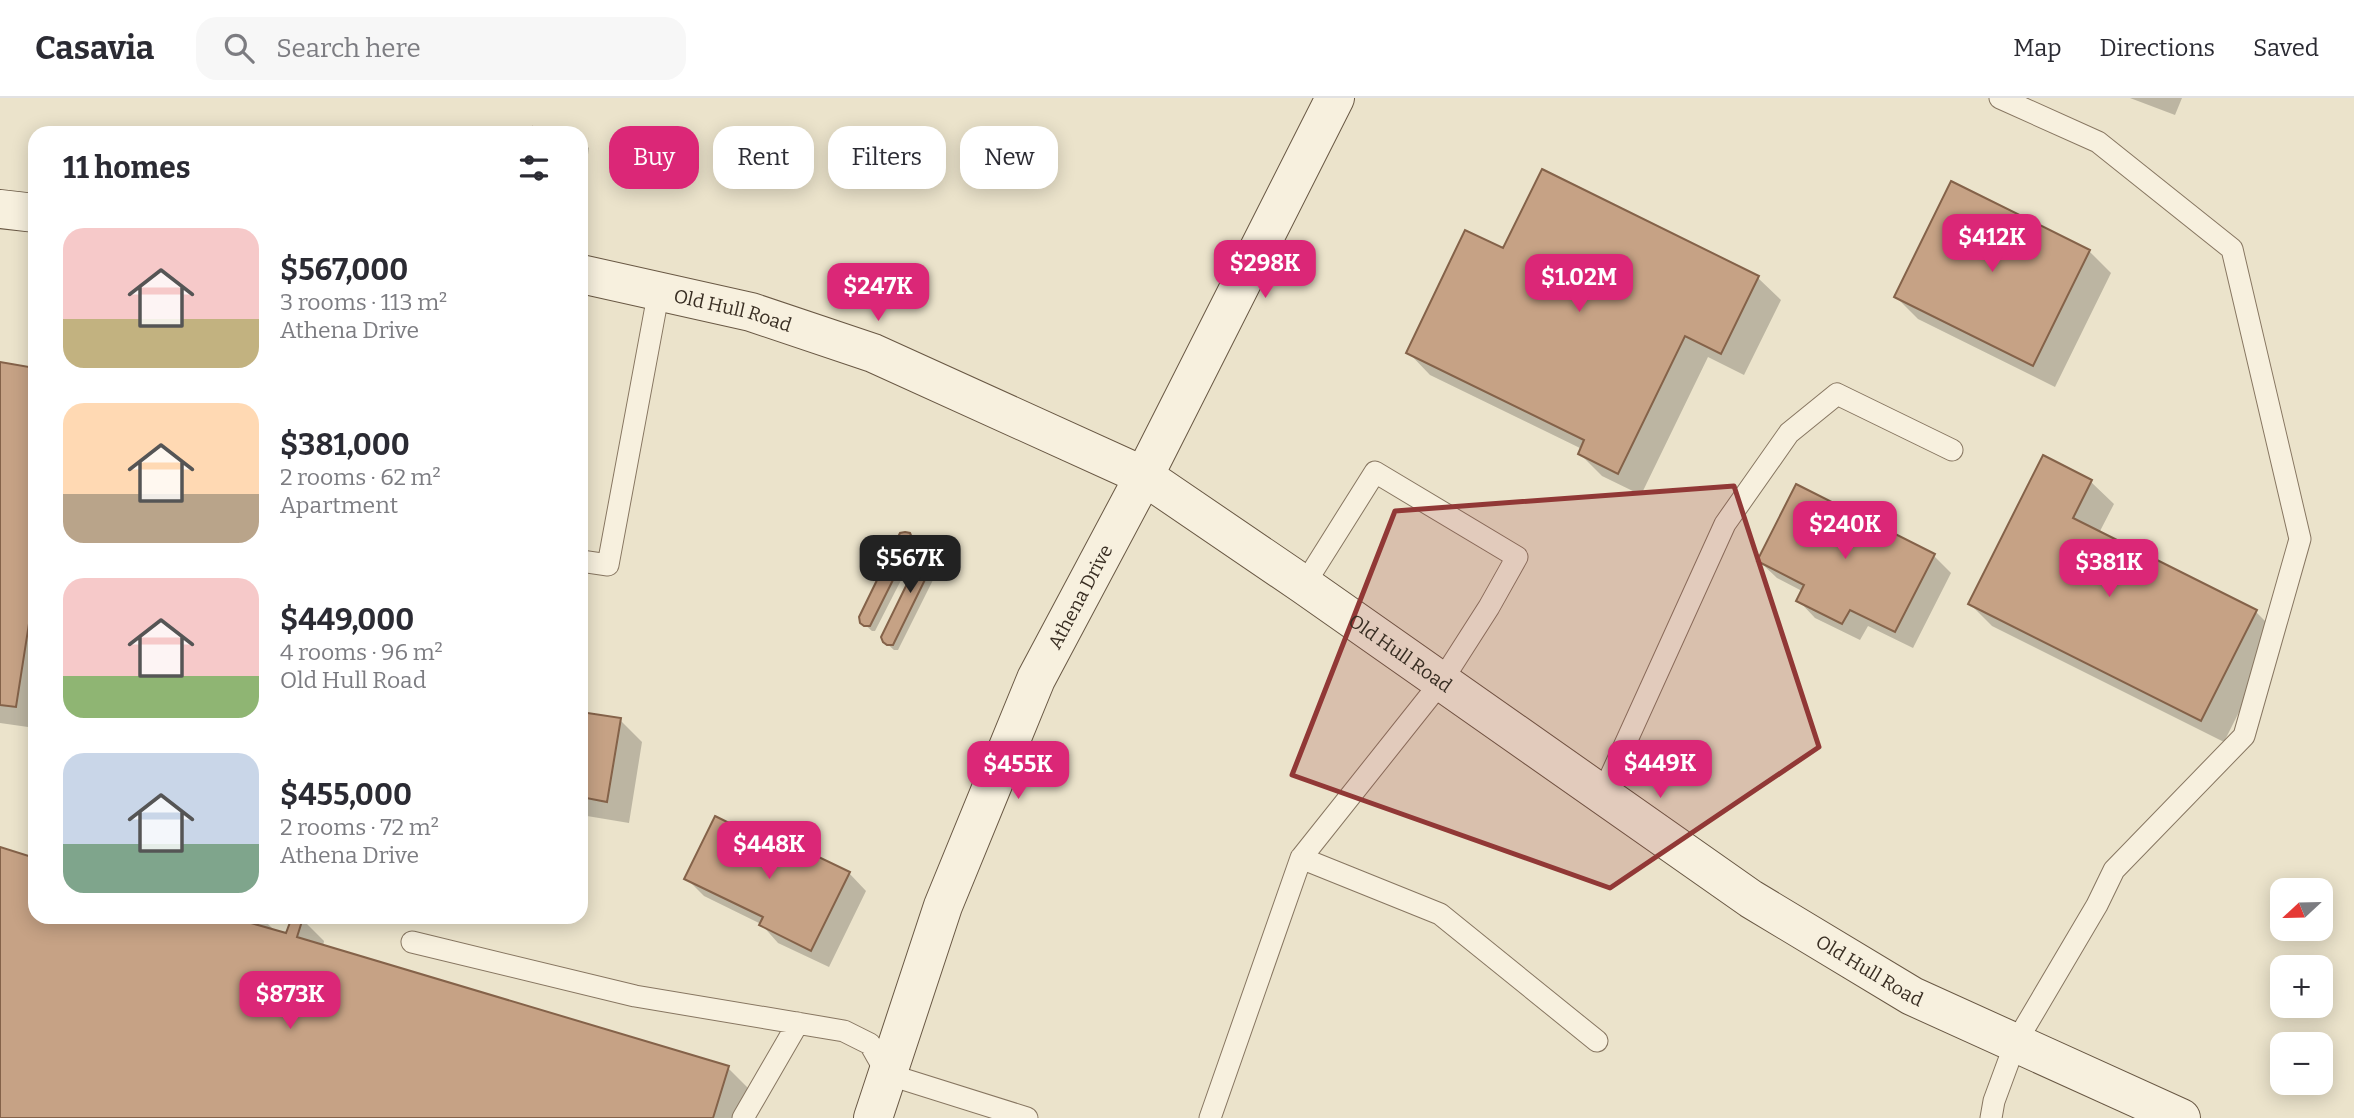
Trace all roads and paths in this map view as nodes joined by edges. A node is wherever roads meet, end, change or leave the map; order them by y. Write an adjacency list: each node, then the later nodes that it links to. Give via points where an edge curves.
1 (1335, 98): 8 (main road, Athena Drive)
2 (2000, 98): 17 (lane, via 2098,142 2232,248 2300,539 2244,736 2114,870)
3 (0, 209): 4 (main road)
4 (28, 212)
5 (588, 275): 6 (main road, Old Hull Road)
6 (659, 290): 8 (main road, Old Hull Road, via 751,312 873,353); 9 (lane, via 608,565)
7 (1952, 450): 12 (lane, via 1837,394 1789,433 1725,524)
8 (1144, 476): 10 (main road, Old Hull Road); 18 (main road, Athena Drive, via 1036,679 943,906)
9 (588, 562)
10 (1304, 585): 11 (main road, Old Hull Road); 11 (lane, via 1375,472 1517,557)
11 (1441, 682): 12 (main road, Old Hull Road); 13 (lane)
12 (1602, 796): 17 (main road, Old Hull Road, via 1751,899 1912,996)
13 (1301, 858): 16 (lane, via 1440,914); 22 (lane)
14 (412, 942): 15 (lane, via 635,996)
15 (798, 1023): 18 (lane, via 844,1031 870,1044); 19 (lane)
16 (1597, 1041)
17 (2015, 1044): 23 (lane); 24 (main road, Old Hull Road)
18 (887, 1074): 20 (main road, Athena Drive); 21 (lane)
19 (743, 1118)
20 (873, 1118)
21 (1027, 1118)
22 (1210, 1118)
23 (1991, 1118)
24 (2181, 1118)

